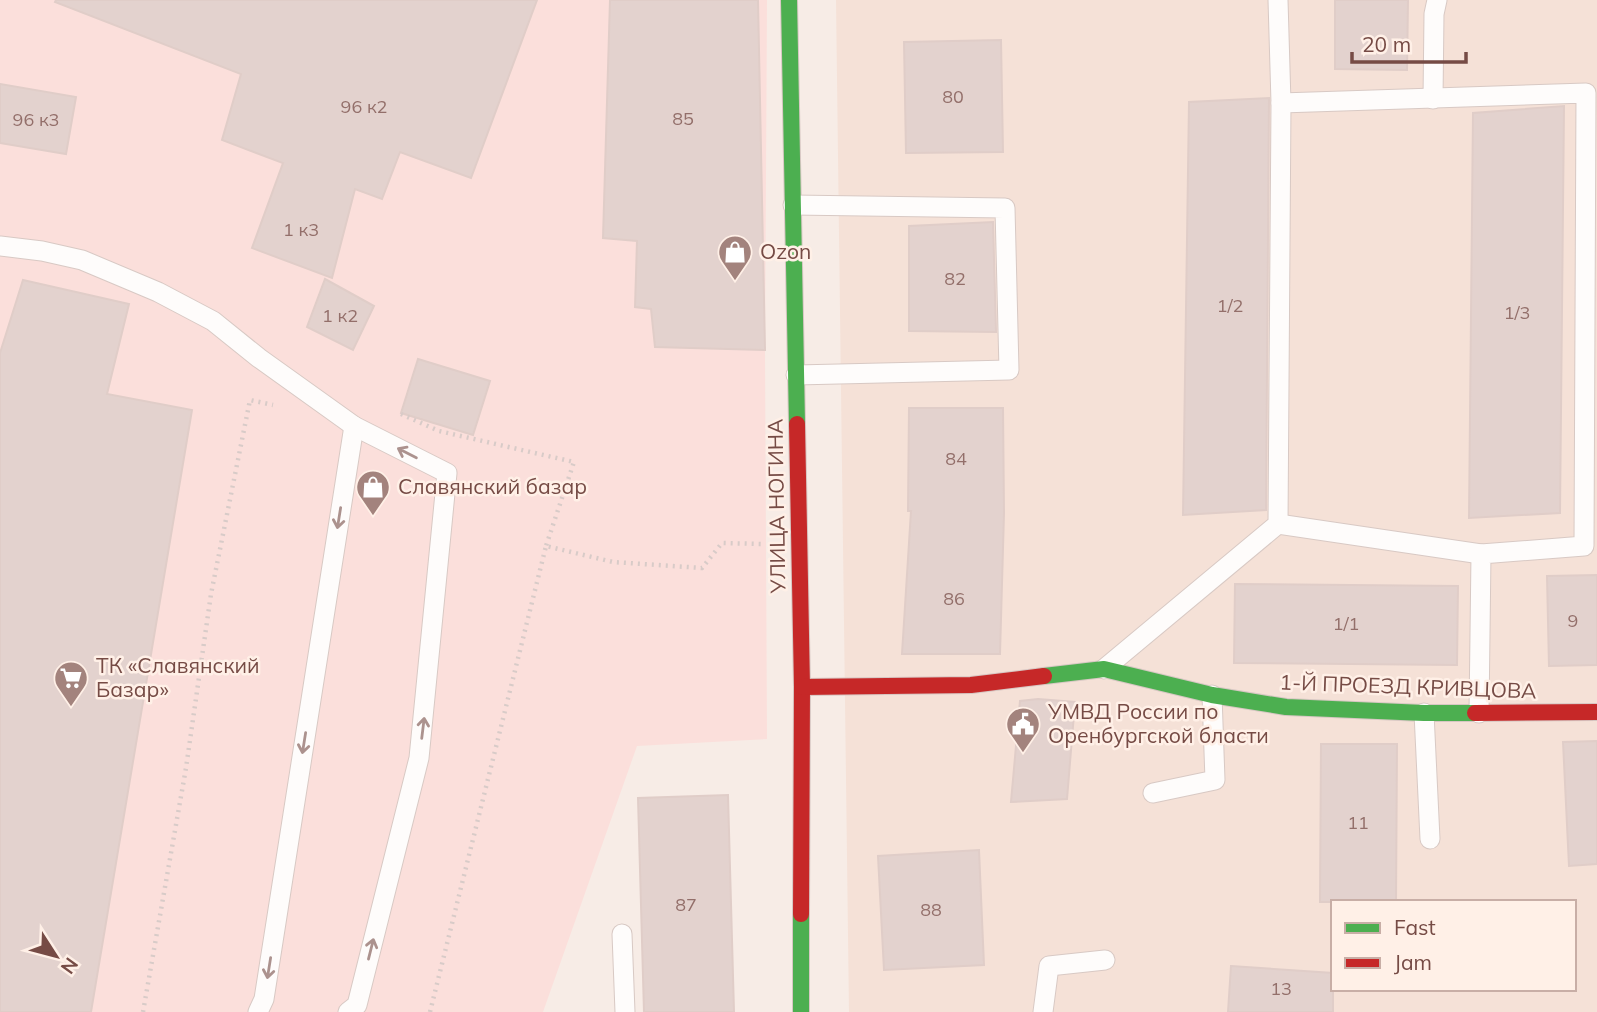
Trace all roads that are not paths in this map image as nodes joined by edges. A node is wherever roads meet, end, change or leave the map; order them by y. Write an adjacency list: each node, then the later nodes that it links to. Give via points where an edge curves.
1 (789, 0): 6 (street, УЛИЦА НОГИНА)
2 (1278, 0): 5 (lane)
3 (1437, 0): 4 (lane)
4 (1433, 99): 5 (lane); 11 (lane, via 1586,93 1584,546)
5 (1281, 103): 10 (lane)
6 (793, 205): 8 (street, УЛИЦА НОГИНА); 8 (lane, via 1005,208 1009,370)
7 (0, 246): 9 (lane, via 82,260 169,298 213,321)
8 (796, 375): 13 (street, УЛИЦА НОГИНА)
9 (354, 426): 22 (lane, one-way to 22, via 264,999); 23 (lane, one-way to 9, via 357,1005 419,758 447,473)
10 (1278, 524): 11 (lane); 12 (lane)
11 (1481, 554): 17 (lane)
12 (1104, 669): 13 (street, 1-Й ПРОЕЗД КРИВЦОВА, via 971,685); 14 (street, 1-Й ПРОЕЗД КРИВЦОВА)
13 (802, 687): 25 (street, УЛИЦА НОГИНА)
14 (1212, 695): 16 (street, 1-Й ПРОЕЗД КРИВЦОВА, via 1286,707); 18 (lane, via 1215,780)
15 (1597, 712): 17 (street, 1-Й ПРОЕЗД КРИВЦОВА)
16 (1424, 713): 17 (street, 1-Й ПРОЕЗД КРИВЦОВА); 19 (lane)
17 (1479, 713)
18 (1153, 793)
19 (1430, 839)
20 (622, 934): 24 (lane)
21 (1105, 960): 26 (lane, via 1049,966)
22 (258, 1012)
23 (348, 1012)
24 (625, 1012)
25 (801, 1012)
26 (1043, 1012)

